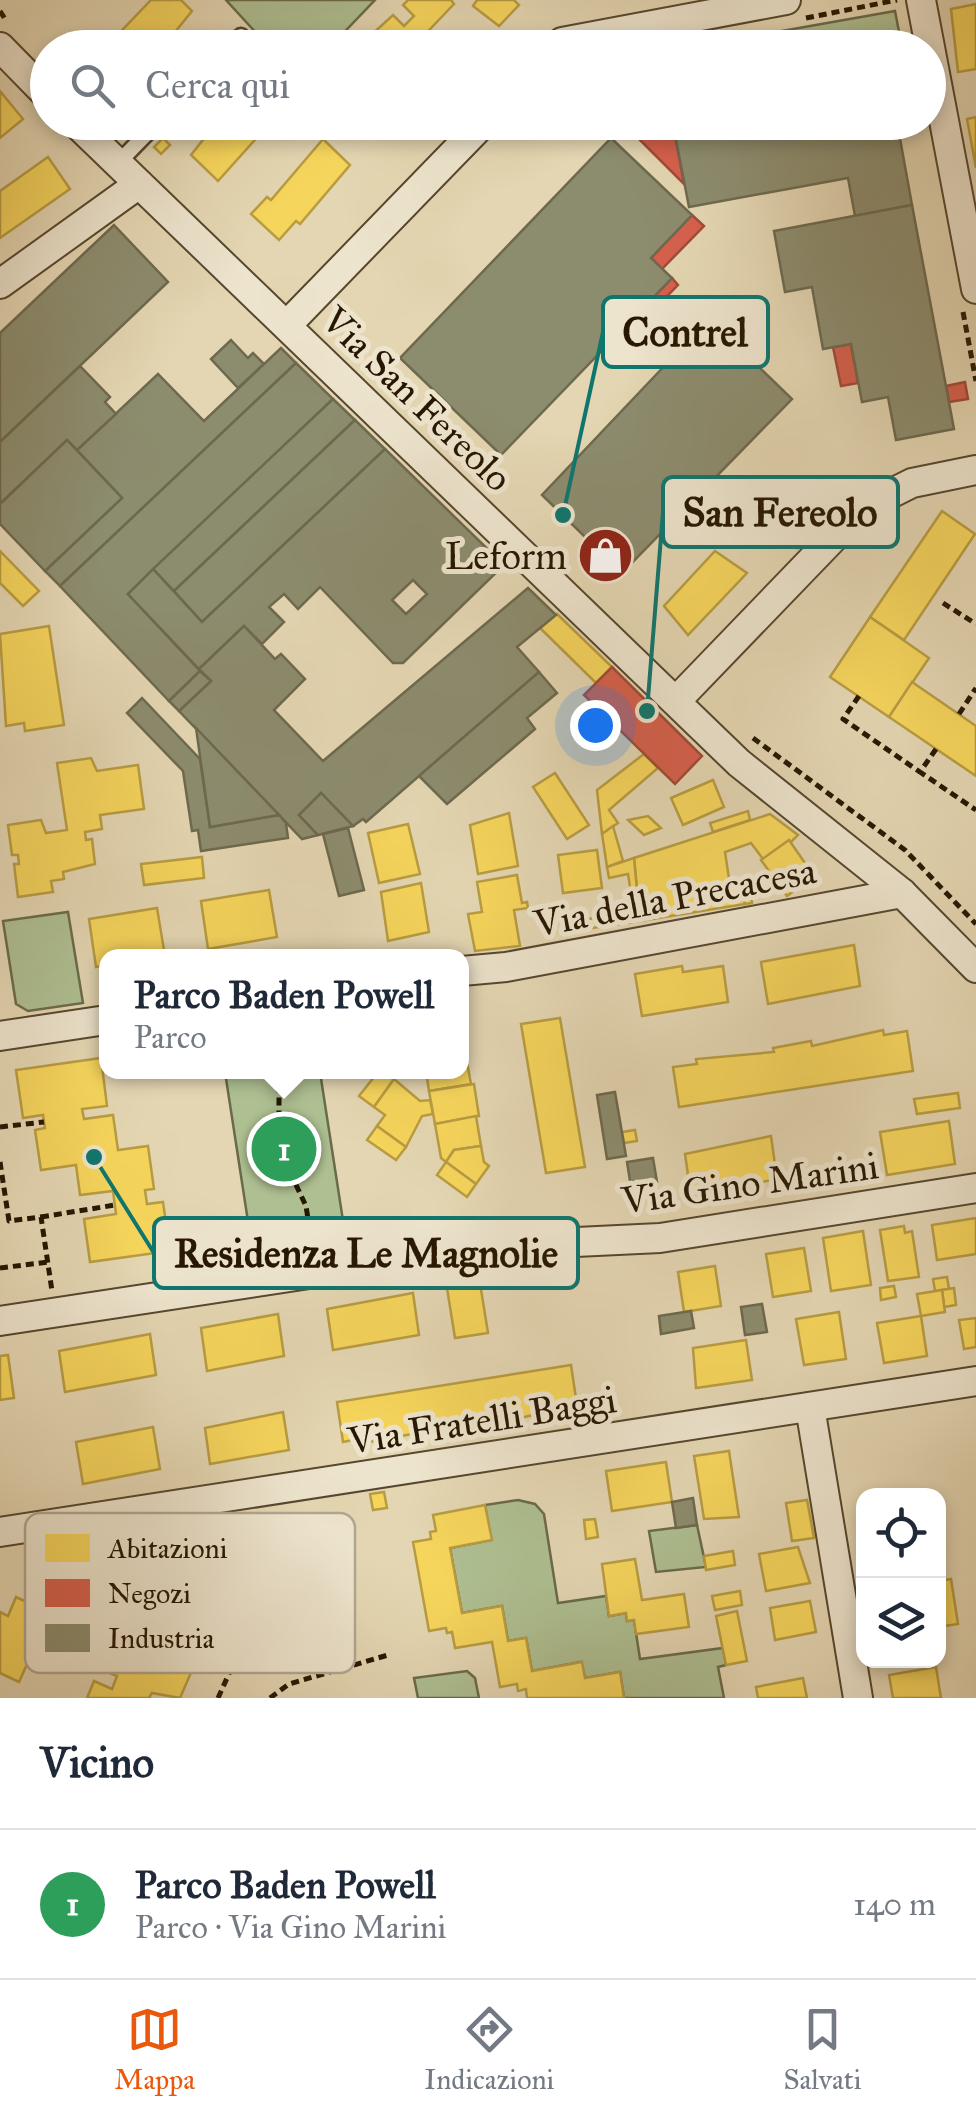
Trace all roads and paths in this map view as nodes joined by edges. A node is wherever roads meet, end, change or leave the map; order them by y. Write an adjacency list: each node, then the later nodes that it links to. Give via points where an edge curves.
1 (786, 0): 3 (street)
2 (921, 0): 4 (street)
3 (626, 30)
4 (928, 30)
5 (2, 53): 6 (street)
6 (30, 79)
7 (946, 115): 13 (street)
8 (93, 140): 11 (street, Via San Fereolo)
9 (141, 140): 11 (lane)
10 (467, 140): 16 (street)
11 (118, 164): 12 (street, Via San Fereolo)
12 (139, 184): 14 (street); 16 (street, Via San Fereolo)
13 (970, 226): 15 (street)
14 (0, 284)
15 (976, 289)
16 (287, 325): 22 (street, Via San Fereolo)
17 (976, 470): 22 (street, via 912,483 862,508)
18 (943, 603): 19 (path)
19 (976, 624)
20 (976, 688): 23 (path)
21 (859, 696): 26 (path, via 842,719)
22 (676, 701): 28 (street, Via San Fereolo, via 739,763)
23 (959, 714)
24 (748, 733): 29 (path, via 905,850)
25 (936, 749): 26 (path)
26 (920, 772): 27 (path)
27 (976, 810)
28 (902, 893): 30 (street, Via San Fereolo); 31 (street, Via della Precacesa)
29 (976, 924)
30 (976, 968)
31 (469, 970)
32 (99, 1020): 33 (street)
33 (1, 1027)
34 (275, 1079): 44 (path, via 279,1149 306,1206)
35 (44, 1122): 36 (path)
36 (0, 1127)
37 (0, 1162): 39 (path)
38 (976, 1188): 44 (street, Via Gino Marini, via 660,1238 493,1246)
39 (2, 1190): 41 (path, via 9,1221)
40 (115, 1205): 41 (path)
41 (41, 1217): 42 (path)
42 (48, 1262): 43 (path); 45 (path)
43 (0, 1268)
44 (316, 1273): 45 (street, Via Gino Marini)
45 (55, 1313): 46 (street, Via Gino Marini)
46 (0, 1321)
47 (976, 1381): 48 (street, Via Fratelli Baggi)
48 (810, 1407): 49 (street, Via Fratelli Baggi); 62 (street)
49 (301, 1486): 50 (street, Via Fratelli Baggi); 53 (path)
50 (174, 1505): 51 (street, Via Fratelli Baggi); 52 (path)
51 (123, 1513)
52 (174, 1513)
53 (302, 1513)
54 (25, 1528): 55 (street, Via Fratelli Baggi)
55 (0, 1532)
56 (388, 1655): 57 (path)
57 (355, 1665)
58 (230, 1673): 60 (path)
59 (327, 1673): 61 (path, via 289,1684)
60 (218, 1698)
61 (270, 1698)
62 (858, 1698)

